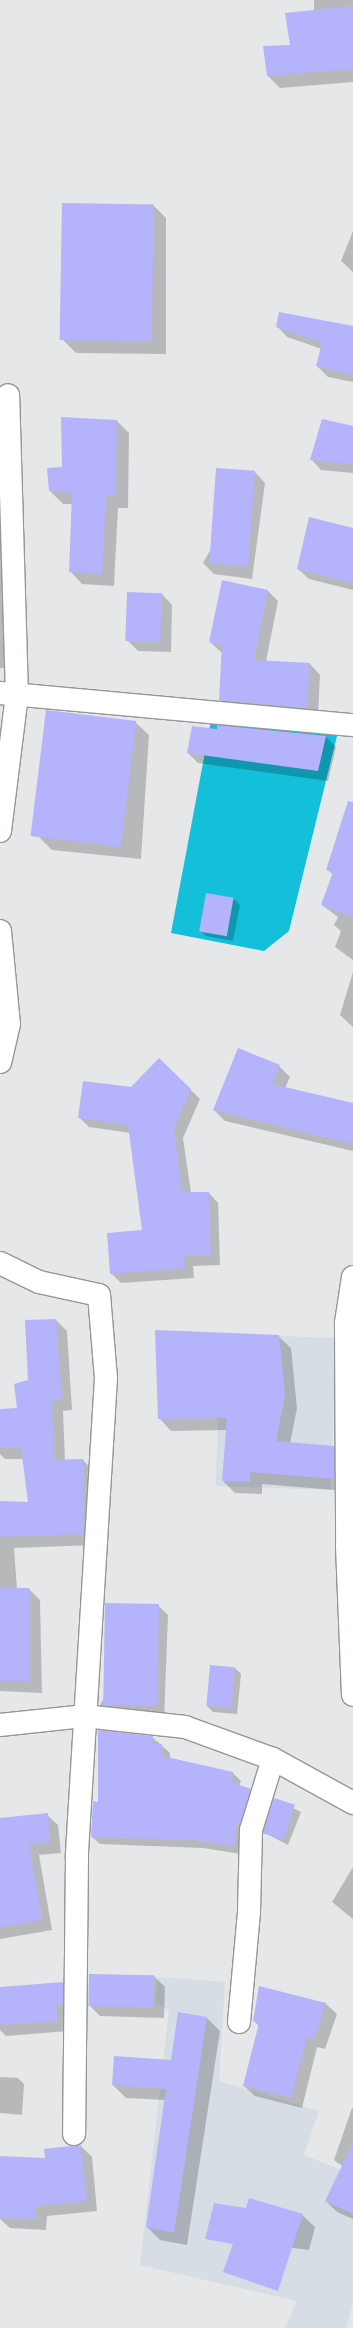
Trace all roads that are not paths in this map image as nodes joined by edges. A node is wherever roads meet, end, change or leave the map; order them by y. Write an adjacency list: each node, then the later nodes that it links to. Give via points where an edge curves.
1 (8, 395): 2 (street)
2 (9, 694): 3 (street); 4 (street)
3 (353, 725)
4 (0, 831)
5 (0, 931): 6 (street, via 9,1024)
6 (0, 1062)
7 (0, 1263): 10 (street, via 39,1282 99,1295 106,1378)
8 (353, 1277): 9 (street, via 346,1323 347,1546)
9 (353, 1695)
10 (84, 1716): 11 (street); 12 (street, via 185,1727); 15 (street, via 77,1856)
11 (0, 1724)
12 (273, 1759): 13 (street); 14 (street, via 251,1830 249,1912)
13 (353, 1803)
14 (239, 2022)
15 (74, 2134)

